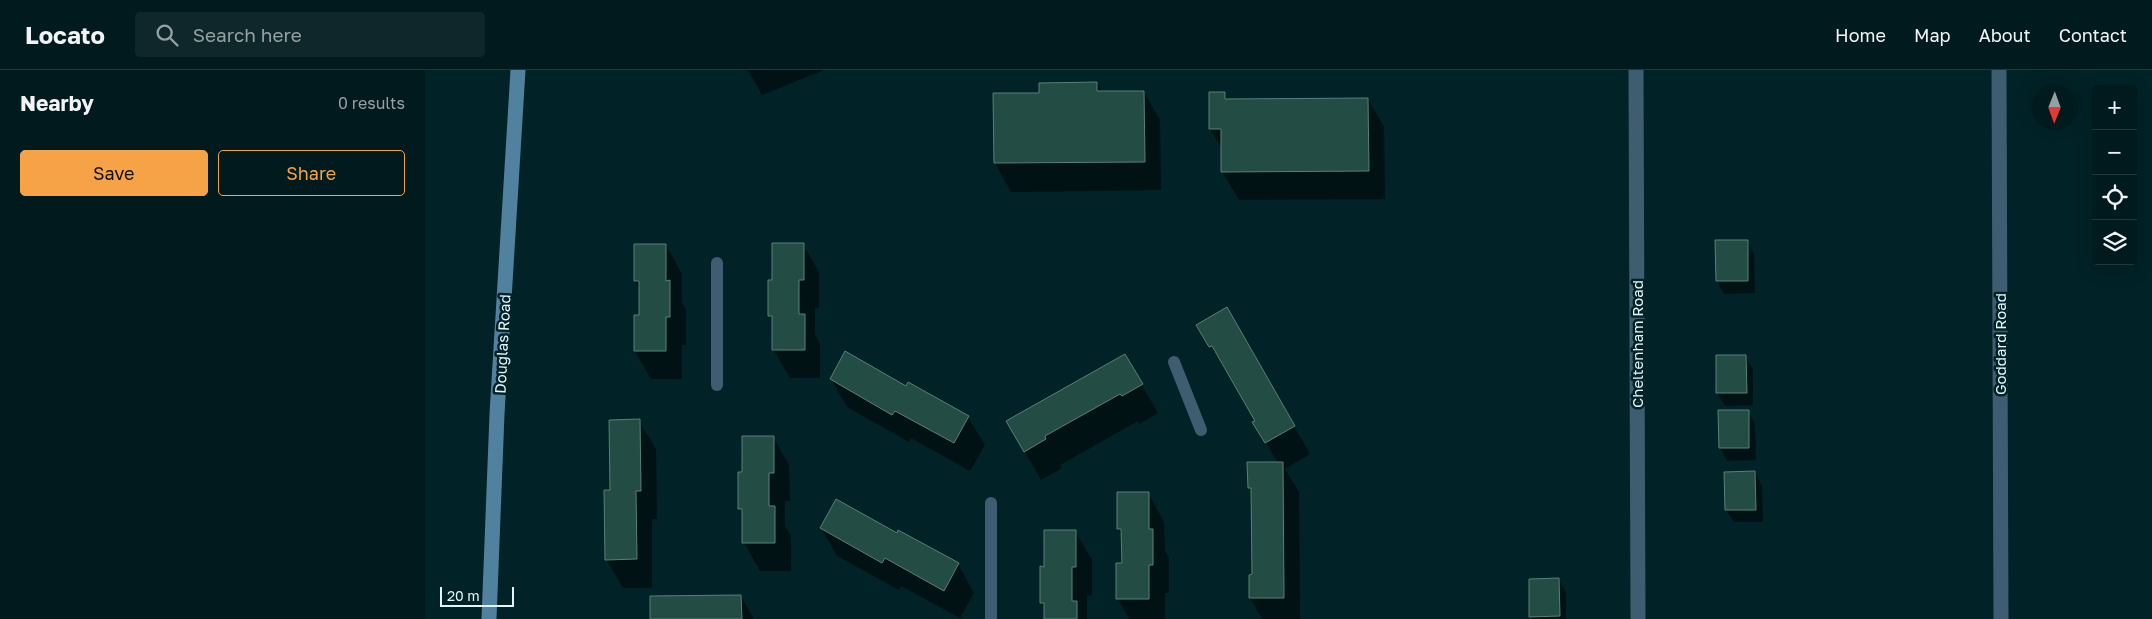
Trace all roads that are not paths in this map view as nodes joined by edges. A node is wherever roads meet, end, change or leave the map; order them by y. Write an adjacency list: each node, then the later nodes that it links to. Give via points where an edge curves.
1 (518, 70): 9 (street, Douglas Road, via 497,414)
2 (1635, 70): 11 (street, Cheltenham Road)
3 (1999, 70): 12 (street, Goddard Road)
4 (717, 263): 6 (lane)
5 (1174, 362): 7 (lane)
6 (717, 385)
7 (1201, 430)
8 (991, 503): 10 (lane)
9 (489, 619)
10 (991, 619)
11 (1638, 619)
12 (2001, 619)

